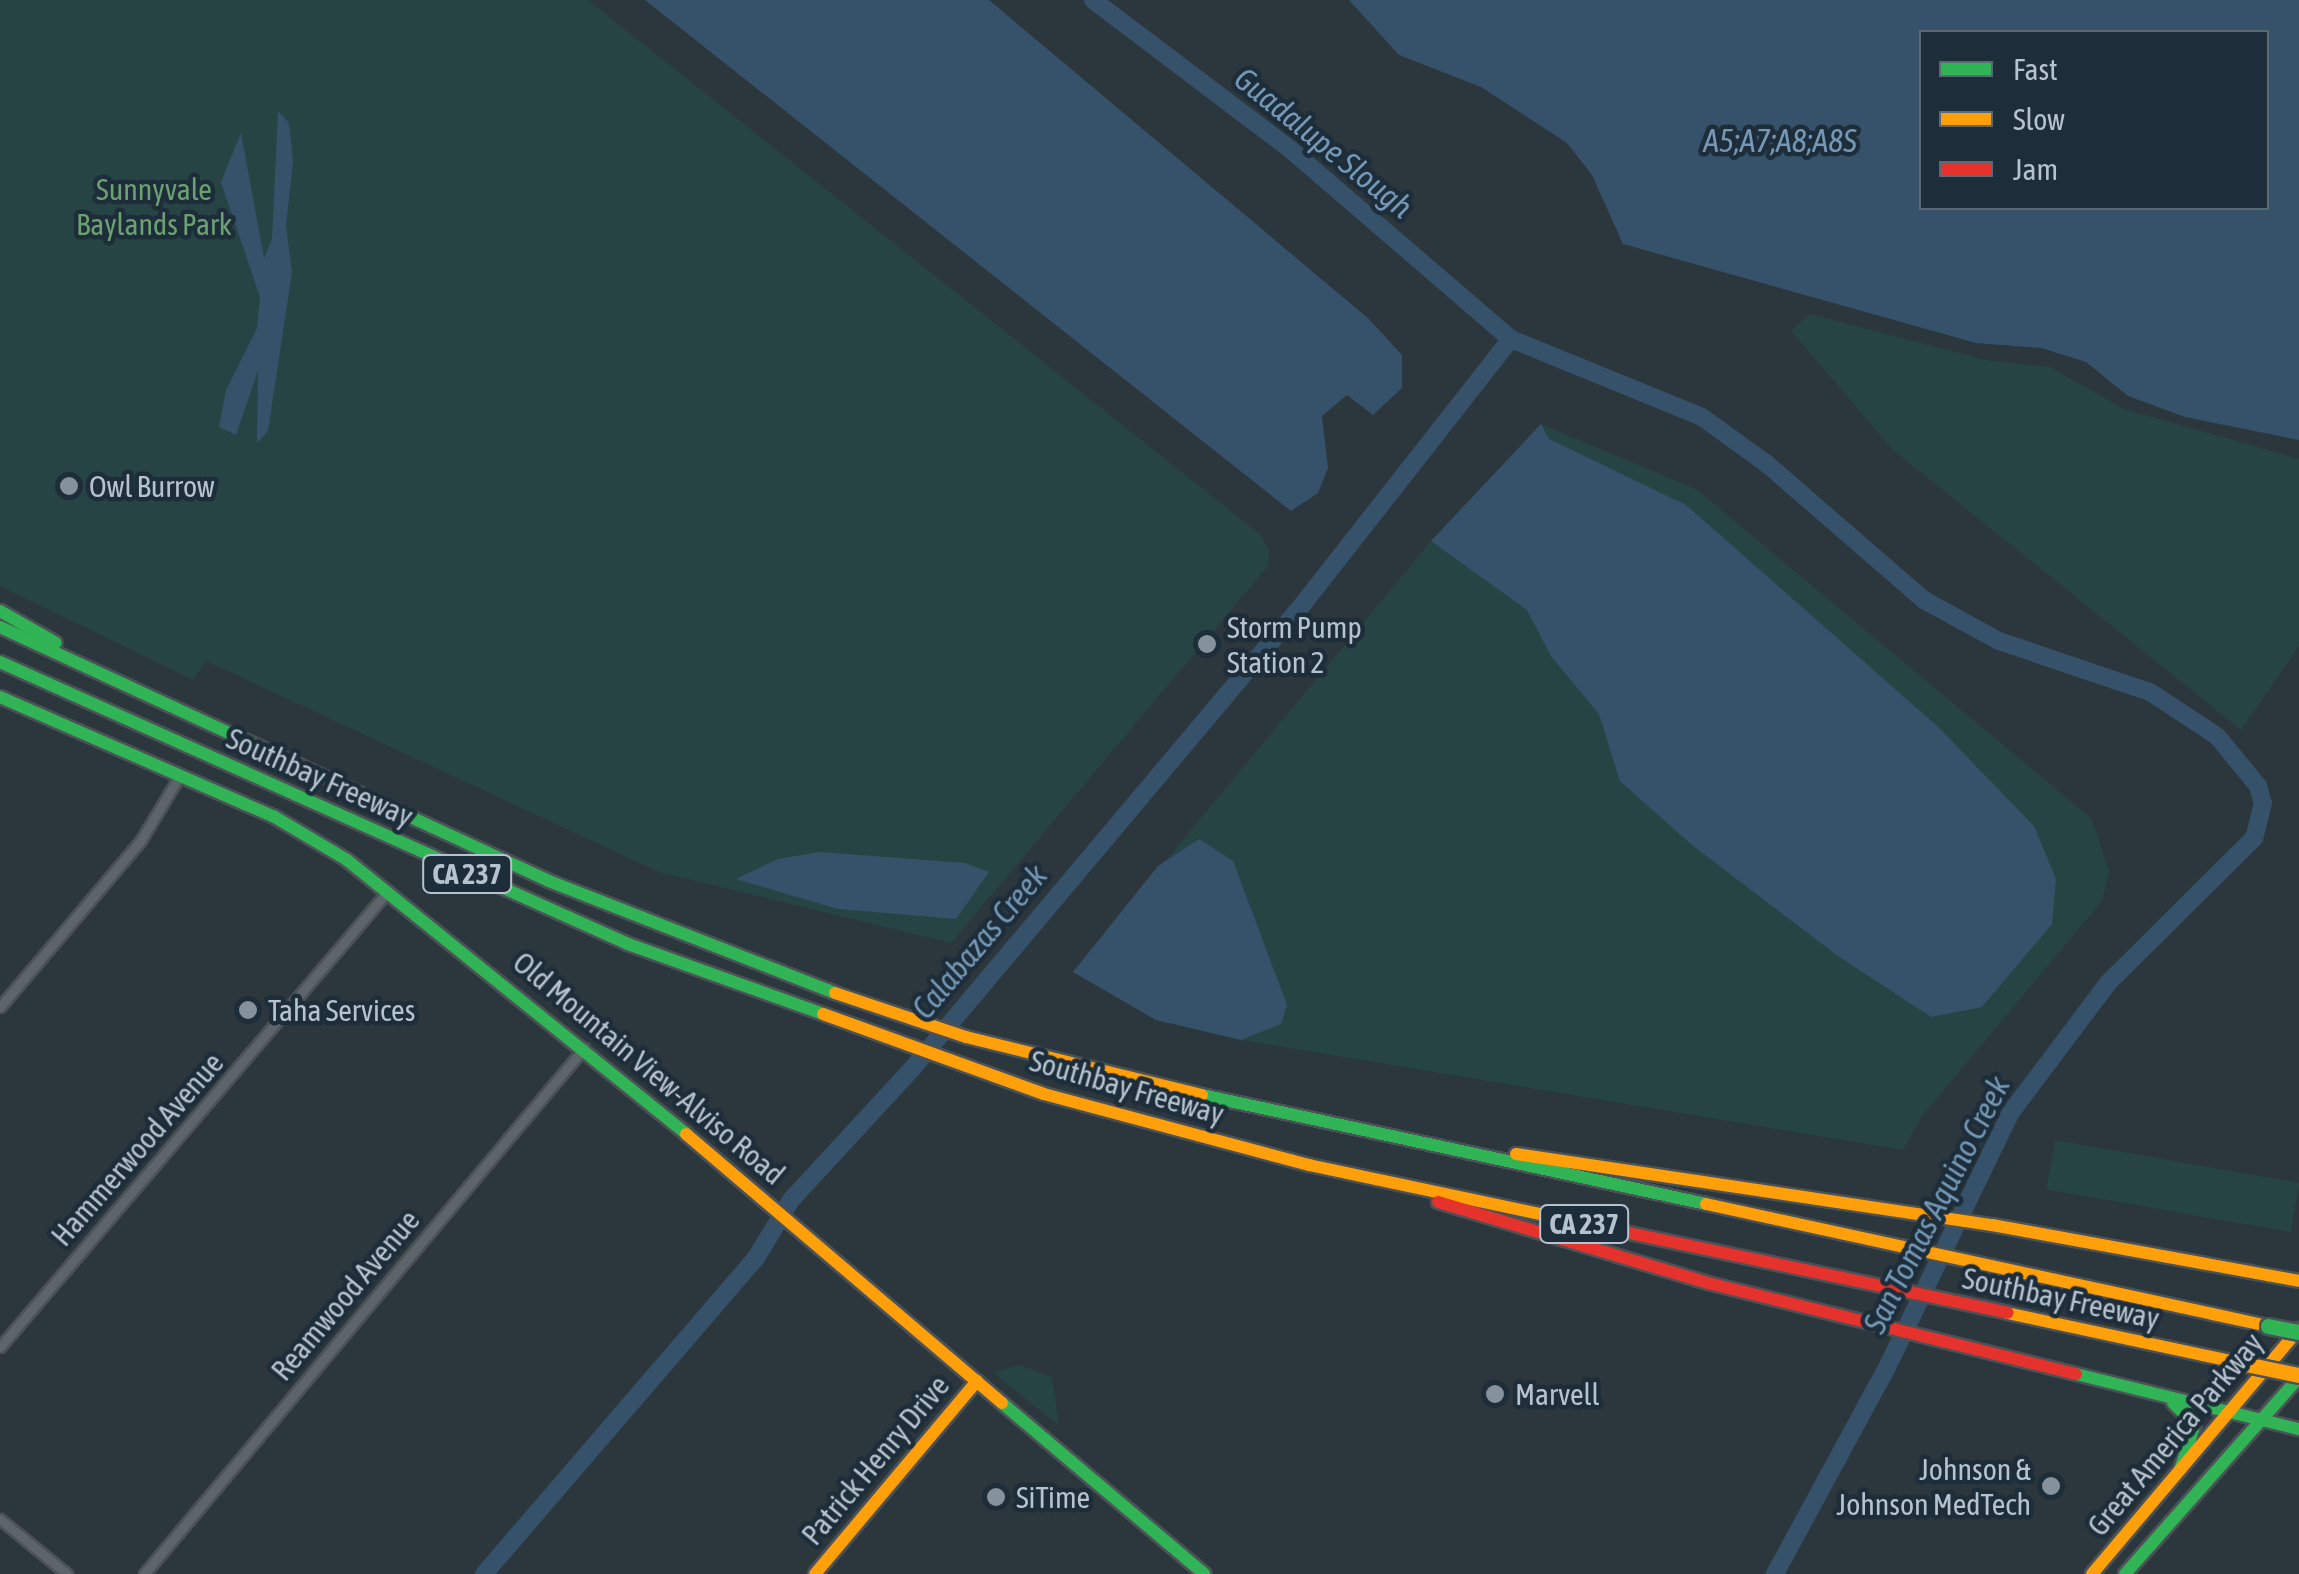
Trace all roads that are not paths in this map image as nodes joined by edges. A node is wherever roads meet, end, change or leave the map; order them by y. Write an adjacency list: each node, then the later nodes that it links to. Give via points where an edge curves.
1 (0, 611): 5 (main road)
2 (0, 627): 5 (main road, Southbay Freeway / CA 237)
3 (0, 664): 11 (main road, Southbay Freeway / CA 237, via 541,908 1060,1098)
4 (0, 697): 6 (main road, Old Mountain View-Alviso Road)
5 (160, 701): 10 (main road, Southbay Freeway / CA 237, via 549,882 908,1017)
6 (180, 775): 7 (main road, Old Mountain View-Alviso Road, via 307,834); 8 (street, via 141,840)
7 (388, 892): 9 (main road, Old Mountain View-Alviso Road); 14 (street, Hammerwood Avenue)
8 (0, 1007)
9 (584, 1048): 16 (main road, Old Mountain View-Alviso Road); 24 (street, Reamwood Avenue)
10 (1408, 1140): 12 (main road, via 1898,1210); 13 (main road, Southbay Freeway / CA 237, bridge)
11 (1310, 1165): 15 (main road, Southbay Freeway / CA 237, bridge); 17 (main road, via 1840,1316)
12 (2299, 1280)
13 (2299, 1331): 18 (main road, Great America Parkway)
14 (0, 1347)
15 (2299, 1376): 19 (main road, Great America Parkway)
16 (977, 1381): 25 (main road, Patrick Henry Drive); 26 (main road, Old Mountain View-Alviso Road)
17 (2156, 1394): 18 (main road); 21 (main road, via 2195,1424)
18 (2229, 1413): 19 (main road); 21 (main road, Great America Parkway)
19 (2259, 1420): 20 (main road); 28 (main road, Great America Parkway)
20 (2299, 1429)
21 (2180, 1470): 27 (main road, Great America Parkway)
22 (0, 1519): 23 (street)
23 (68, 1574)
24 (144, 1574)
25 (815, 1574)
26 (1204, 1574)
27 (2092, 1574)
28 (2125, 1574)

